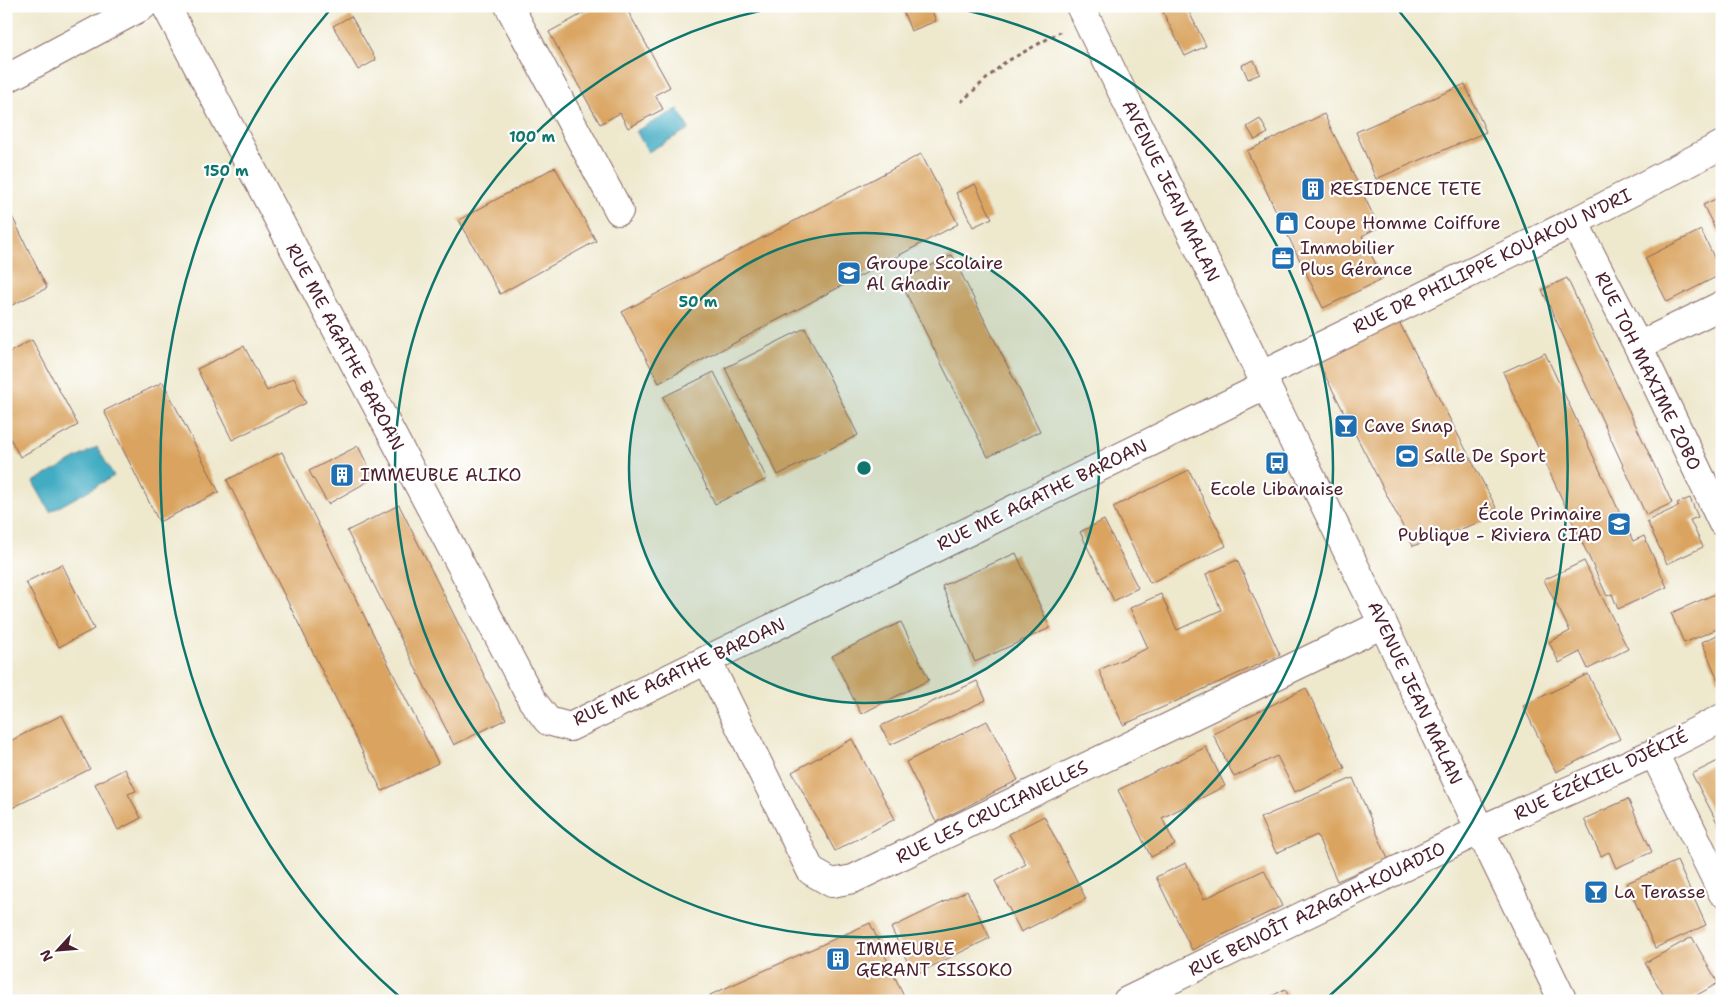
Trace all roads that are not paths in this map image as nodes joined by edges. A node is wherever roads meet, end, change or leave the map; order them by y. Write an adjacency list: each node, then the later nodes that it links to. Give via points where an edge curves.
1 (143, 6): 5 (street)
2 (166, 6): 14 (street, RUE ME AGATHE BAROAN, via 532,700 548,721 570,727)
3 (509, 6): 7 (street)
4 (1080, 6): 11 (street, AVENUE JEAN MALAN)
5 (6, 79)
6 (1722, 145): 8 (street, RUE DR PHILIPPE KOUAKOU N'DRI)
7 (619, 211)
8 (1574, 222): 10 (street, RUE TOH MAXIME ZOBO); 11 (street, RUE DR PHILIPPE KOUAKOU N'DRI)
9 (1722, 305): 10 (street)
10 (1638, 346): 12 (street, RUE TOH MAXIME ZOBO)
11 (1264, 380): 13 (street, AVENUE JEAN MALAN); 14 (street, RUE ME AGATHE BAROAN)
12 (1722, 522)
13 (1383, 624): 14 (street, RUE LES CRUCIANELLES, via 853,878 832,882 811,871); 17 (street, AVENUE JEAN MALAN)
14 (707, 660)
15 (1722, 718): 16 (street, RUE ÉZÉKIEL DJÉKIÉ)
16 (1654, 753): 17 (street, RUE ÉZÉKIEL DJÉKIÉ); 18 (street)
17 (1480, 830): 19 (street, RUE BENOÎT AZAGOH-KOUADIO); 20 (street, AVENUE JEAN MALAN)
18 (1722, 892)
19 (1127, 1001)
20 (1563, 1001)

